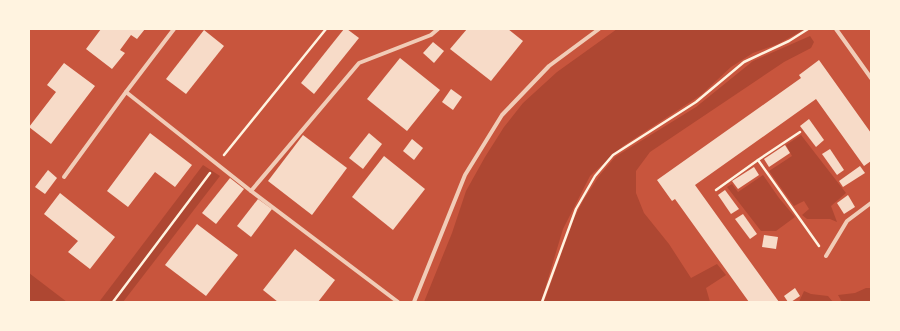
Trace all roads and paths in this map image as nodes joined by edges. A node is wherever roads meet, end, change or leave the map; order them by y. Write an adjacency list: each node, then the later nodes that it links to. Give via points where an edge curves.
1 (174, 29): 7 (street)
2 (438, 29): 11 (street, via 430,35 359,62)
3 (599, 29): 16 (street, via 549,66 502,115 465,175)
4 (808, 29): 17 (path, via 744,62 696,102 613,155 595,176 576,209)
5 (836, 29): 6 (street)
6 (871, 78)
7 (126, 92): 10 (street); 11 (street)
8 (800, 132): 9 (path)
9 (758, 160): 12 (path); 14 (path)
10 (64, 177)
11 (251, 190): 15 (street)
12 (716, 190)
13 (871, 203): 14 (street, via 847,221)
14 (826, 256)
15 (398, 302)
16 (414, 302)
17 (542, 302)

